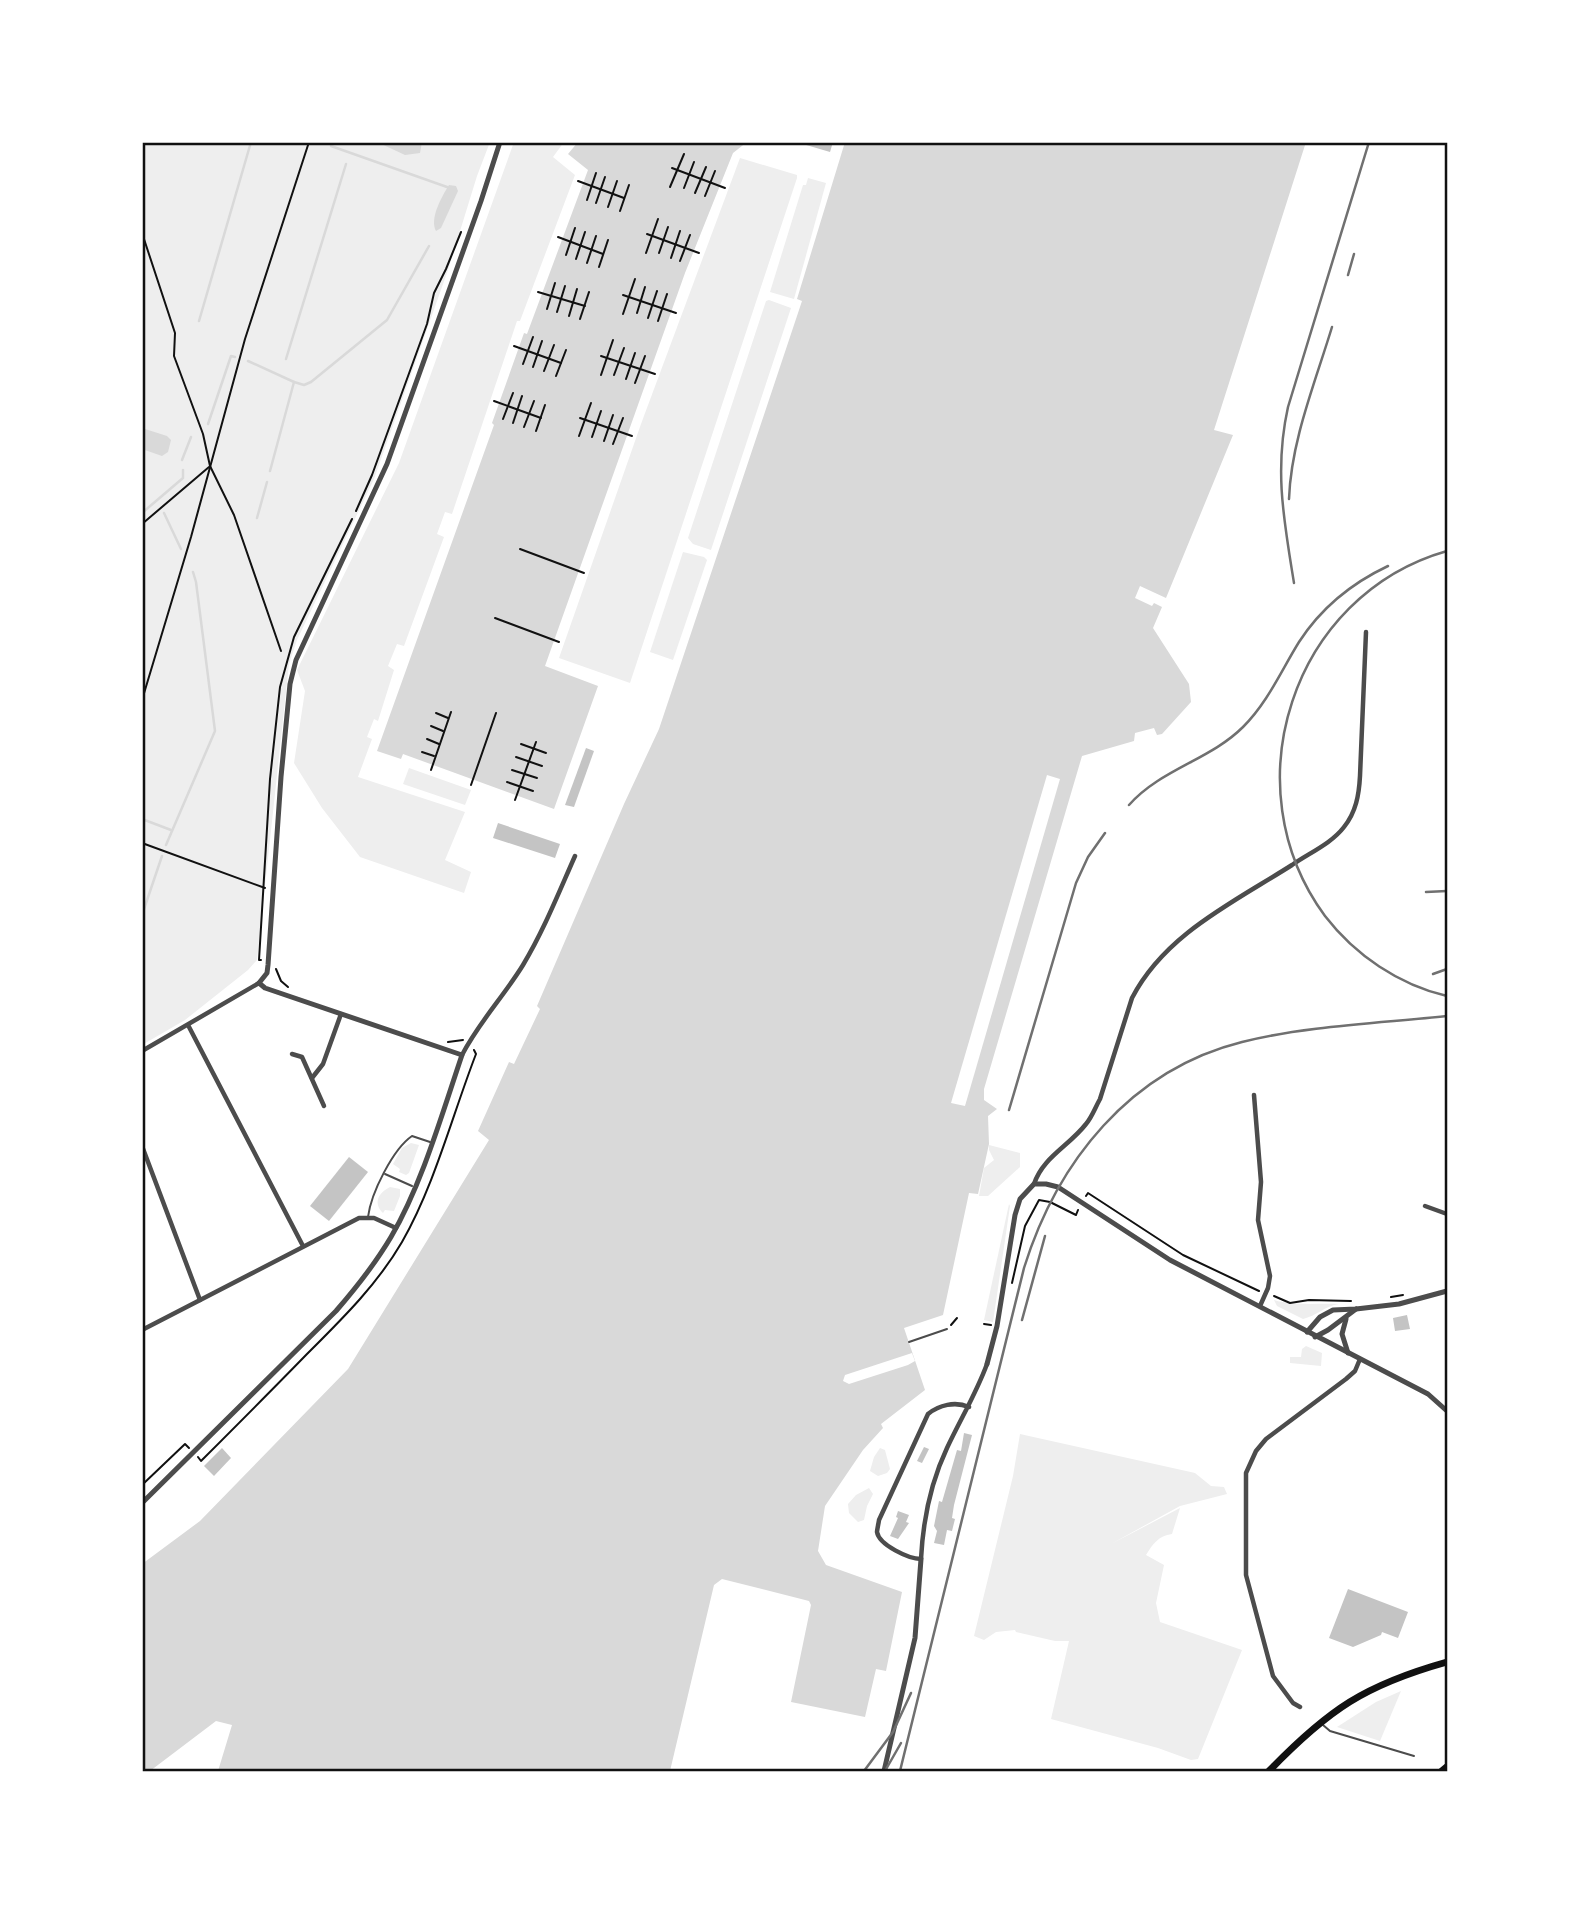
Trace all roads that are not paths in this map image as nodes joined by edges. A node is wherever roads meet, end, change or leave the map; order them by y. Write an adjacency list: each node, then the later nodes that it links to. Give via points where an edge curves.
1 (500, 142): 4 (street, via 387,464 296,660 290,684 267,973)
2 (1366, 632): 16 (street, via 1359,789 1351,817 1332,839 1187,932 1164,952 1132,998 1092,1114 1047,1161)
3 (575, 856): 9 (street, via 522,966)
4 (259, 984): 5 (street); 6 (street)
5 (341, 1014): 9 (street); 10 (street, via 323,1064)
6 (188, 1025): 7 (street); 22 (street)
7 (142, 1051)
8 (292, 1054): 10 (street, via 302,1057)
9 (462, 1055): 13 (street)
10 (312, 1079): 12 (street)
11 (1254, 1095): 25 (street, via 1261,1182 1258,1220 1270,1276)
12 (324, 1106)
13 (431, 1142): 15 (lane, via 412,1136 401,1144); 17 (street)
14 (142, 1146): 24 (street)
15 (384, 1174): 17 (lane); 20 (lane)
16 (1034, 1184): 25 (street, via 1065,1191 1170,1260); 35 (street, via 1024,1193 1014,1215)
17 (414, 1187): 21 (street)
18 (1425, 1206): 19 (street)
19 (1447, 1214)
20 (368, 1217): 21 (street); 22 (street)
21 (396, 1228): 38 (street, via 336,1311)
22 (303, 1246): 24 (street)
23 (1447, 1291): 26 (street)
24 (200, 1300): 29 (street)
25 (1259, 1306): 30 (street)
26 (1356, 1310): 27 (street); 30 (street, via 1333,1310)
27 (1347, 1316): 31 (street); 33 (street, via 1342,1334)
28 (947, 1329): 32 (lane)
29 (142, 1330)
30 (1307, 1332): 31 (street)
31 (1315, 1337): 33 (street)
32 (909, 1342)
33 (1348, 1353): 34 (street)
34 (1360, 1359): 37 (street, via 1428,1394); 41 (street, via 1346,1379 1266,1439 1246,1473 1246,1576 1273,1676)
35 (987, 1364): 36 (street)
36 (969, 1407): 39 (street, via 929,1496); 39 (street, via 941,1406 928,1414 879,1520 881,1540 905,1556)
37 (1447, 1411)
38 (142, 1503)
39 (921, 1559): 45 (street, via 915,1638)
40 (1447, 1662): 42 (highway, via 1386,1682)
41 (1300, 1707)
42 (1320, 1722): 43 (lane, via 1330,1731); 46 (highway)
43 (1414, 1756)
44 (1447, 1766): 47 (main road)
45 (884, 1771)
46 (1269, 1771)
47 (1441, 1771)

